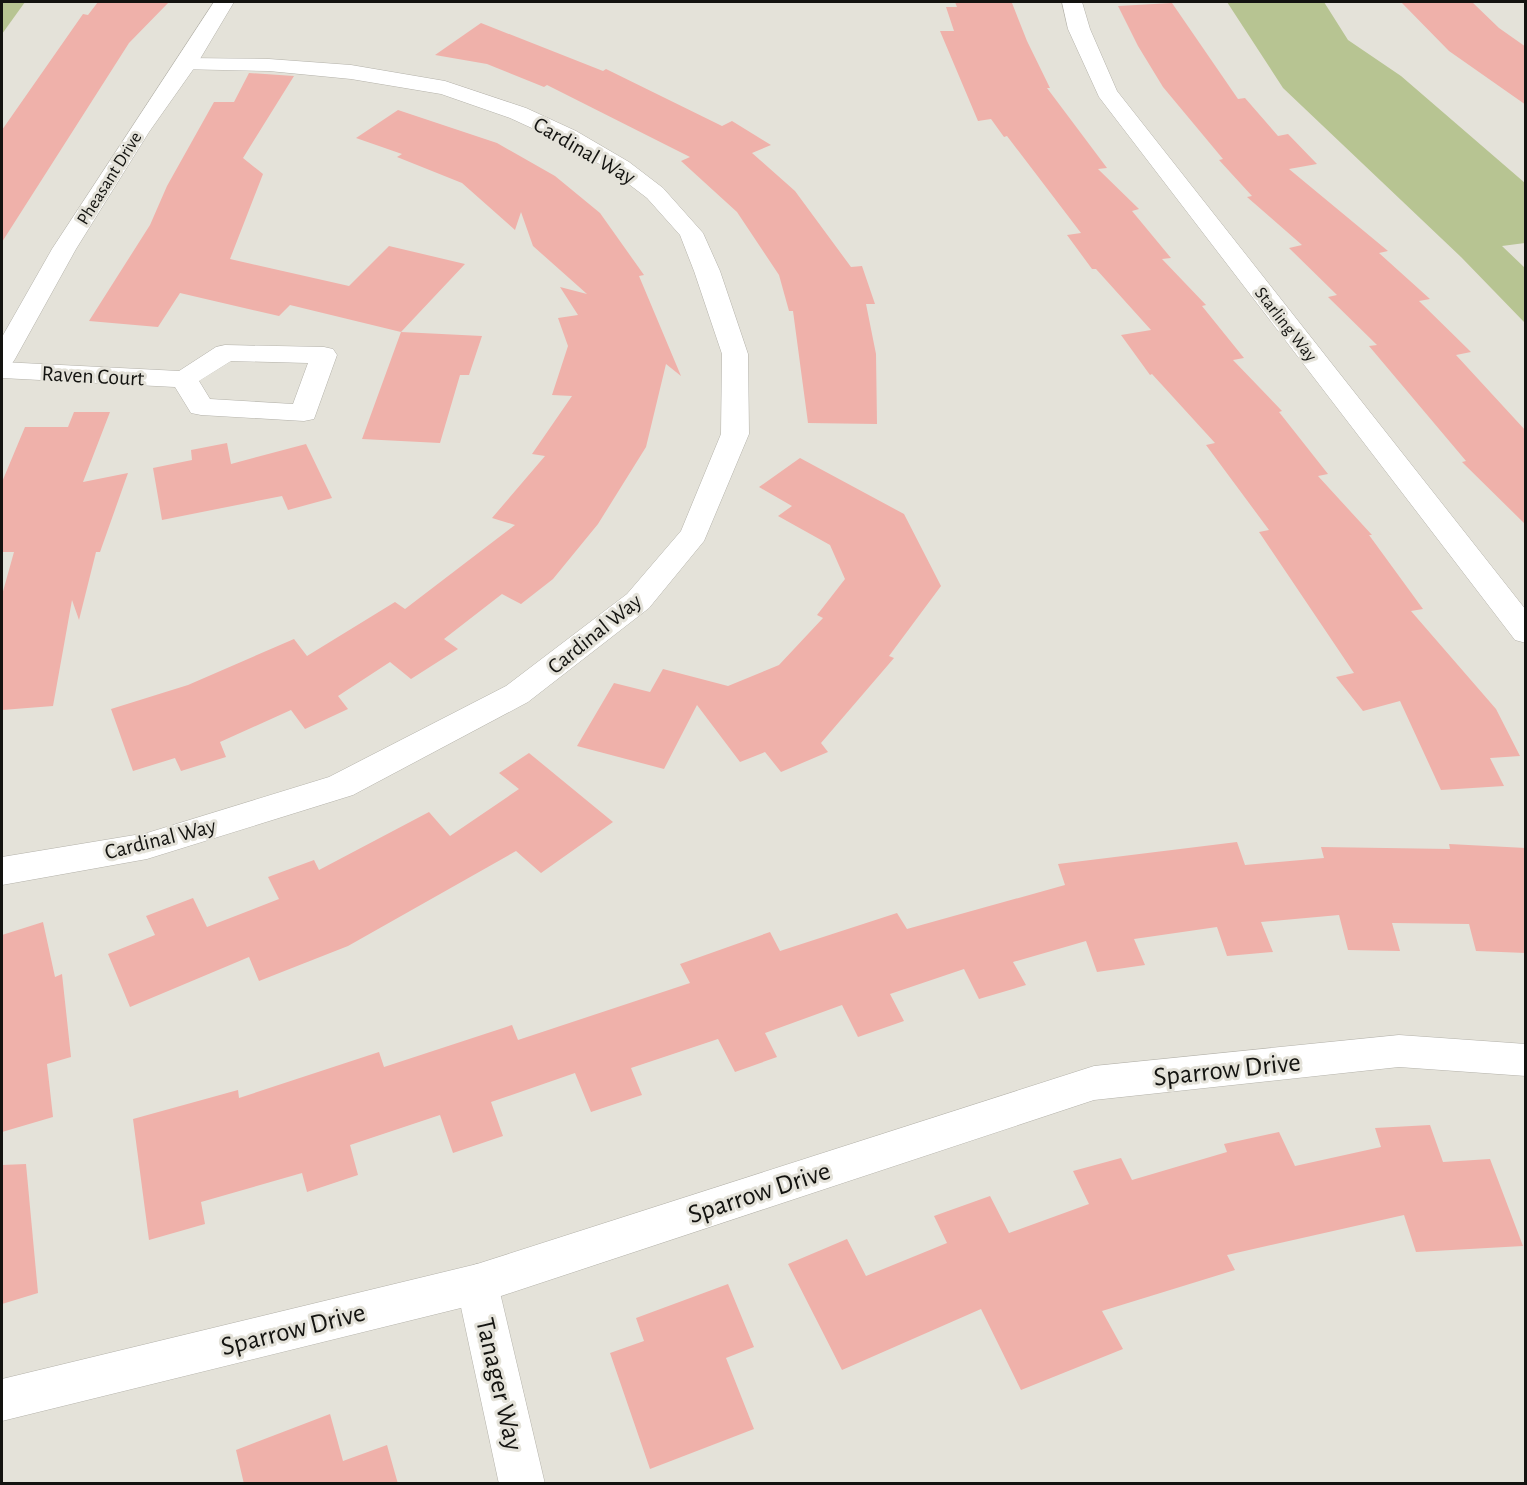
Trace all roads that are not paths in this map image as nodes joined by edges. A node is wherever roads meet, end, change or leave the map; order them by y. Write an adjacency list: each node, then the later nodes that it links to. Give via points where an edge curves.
1 (224, 2): 3 (street, Pheasant Drive)
2 (1072, 2): 7 (street, Starling Way, via 1079,29 1107,92)
3 (186, 64): 4 (street, Pheasant Drive, via 64,249); 8 (street, Cardinal Way, via 269,65 351,72 445,88 518,113 621,167 655,193 691,233 735,354 735,434 694,534 638,601 517,694 341,786 147,846)
4 (2, 359)
5 (2, 370): 6 (street, Raven Court)
6 (184, 379): 6 (street, via 201,407 304,413 324,355 225,353)
7 (1526, 632)
8 (2, 871)
9 (1526, 1060): 10 (street, Sparrow Drive, via 1399,1051 1094,1083)
10 (477, 1284): 11 (street, Sparrow Drive); 12 (street, Tanager Way)
11 (2, 1400)
12 (522, 1484)

